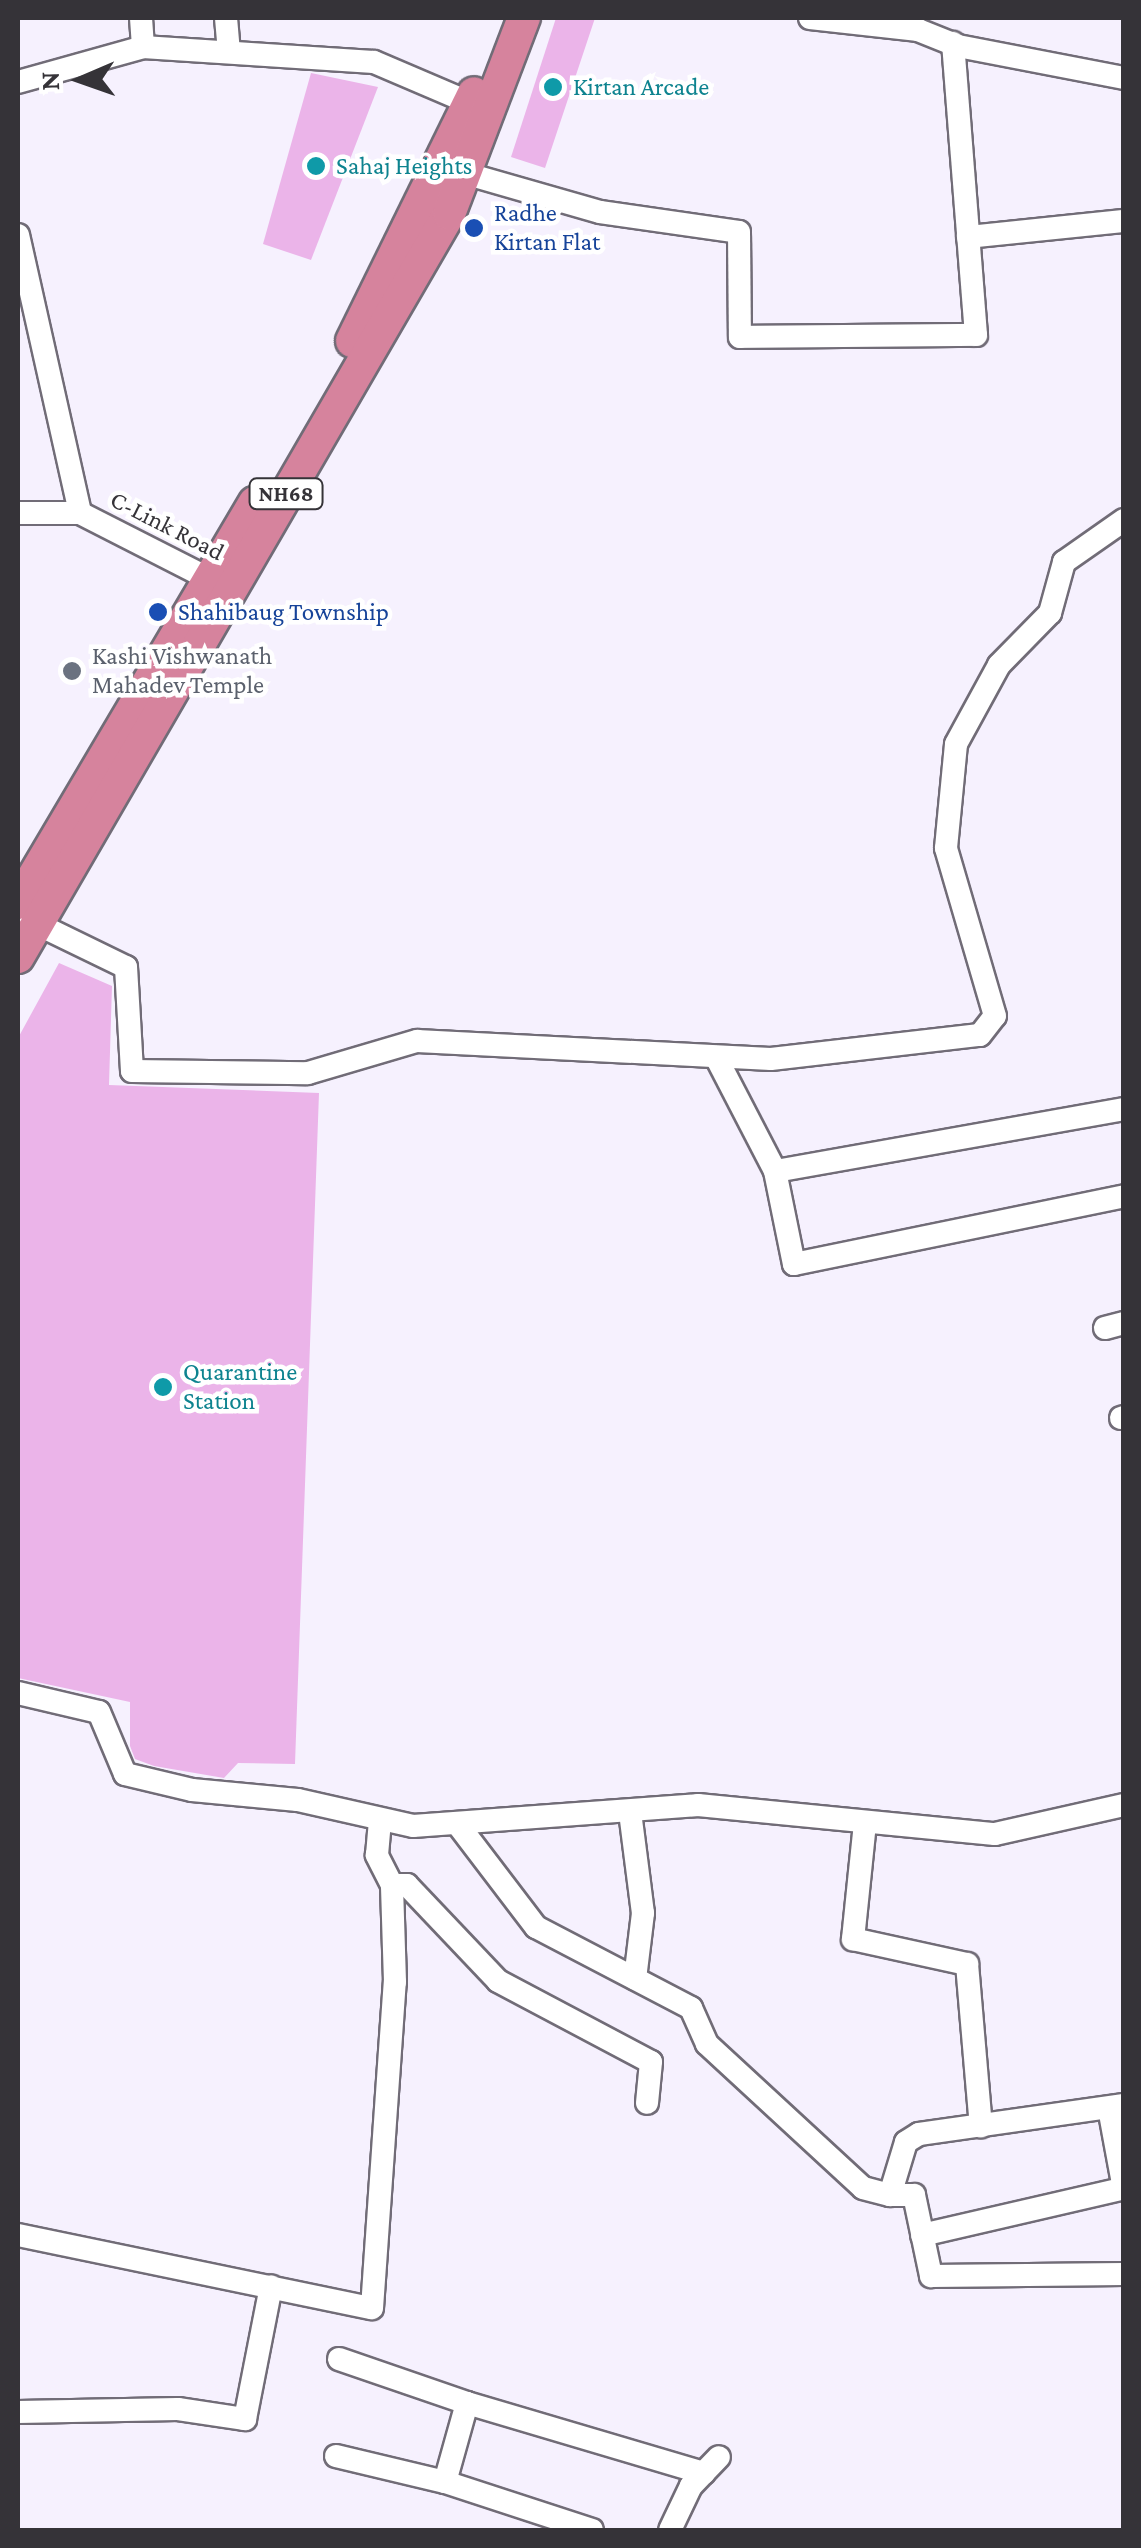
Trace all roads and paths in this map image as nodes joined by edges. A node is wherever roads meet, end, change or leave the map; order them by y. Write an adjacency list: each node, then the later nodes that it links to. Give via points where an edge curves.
1 (141, 18): 8 (street)
2 (226, 18): 9 (street)
3 (501, 18): 12 (highway, NH68)
4 (524, 18): 13 (highway, NH68)
5 (810, 18): 6 (street)
6 (919, 24): 7 (street)
7 (953, 43): 10 (street); 16 (street)
8 (143, 47): 9 (street); 11 (street)
9 (228, 51): 12 (street, via 374,62)
10 (1124, 78)
11 (18, 82)
12 (470, 103): 20 (highway, NH68)
13 (464, 173): 16 (street, via 600,212 739,232 740,338 976,335); 20 (highway, NH68, via 448,214)
14 (1124, 221): 16 (street)
15 (18, 235): 18 (street)
16 (968, 238)
17 (18, 513): 18 (street, C-Link Road)
18 (80, 513): 20 (street, C-Link Road)
19 (1124, 520): 23 (street, via 1064,562 1050,612 1000,665 956,744 946,848 996,1016 980,1035 771,1058)
20 (220, 584): 21 (highway, NH68)
21 (24, 914): 22 (highway, NH68); 23 (street, via 126,967 132,1071 308,1073 417,1041)
22 (18, 957)
23 (716, 1057): 25 (street)
24 (1124, 1109): 25 (street)
25 (774, 1171): 26 (street, via 794,1264)
26 (1124, 1196)
27 (18, 1692): 30 (street, via 99,1712 125,1774 192,1790 298,1800)
28 (1124, 1804): 31 (street, via 995,1834)
29 (630, 1812): 31 (street, via 698,1805); 32 (street); 34 (street, via 643,1913)
30 (380, 1821): 32 (street); 33 (street, via 377,1855)
31 (866, 1823): 37 (street, via 852,1940 967,1964)
32 (459, 1826): 34 (street, via 536,1927)
33 (392, 1885): 35 (street, via 408,1885 498,1982 651,2062); 43 (street, via 395,1982 372,2308)
34 (635, 1978): 39 (street, via 691,2008 706,2044 856,2196)
35 (647, 2102)
36 (1116, 2107): 37 (street); 38 (street)
37 (981, 2126): 39 (street, via 906,2142)
38 (1123, 2189): 41 (street)
39 (890, 2195): 41 (street, via 914,2195)
40 (18, 2235): 43 (street)
41 (922, 2235): 42 (street, via 931,2276)
42 (1124, 2274)
43 (271, 2287): 46 (street, via 245,2419 178,2409)
44 (338, 2359): 45 (street)
45 (468, 2404): 48 (street); 50 (street, via 711,2465)
46 (18, 2412)
47 (336, 2456): 48 (street)
48 (445, 2482): 49 (street)
49 (592, 2530)
50 (670, 2530)

